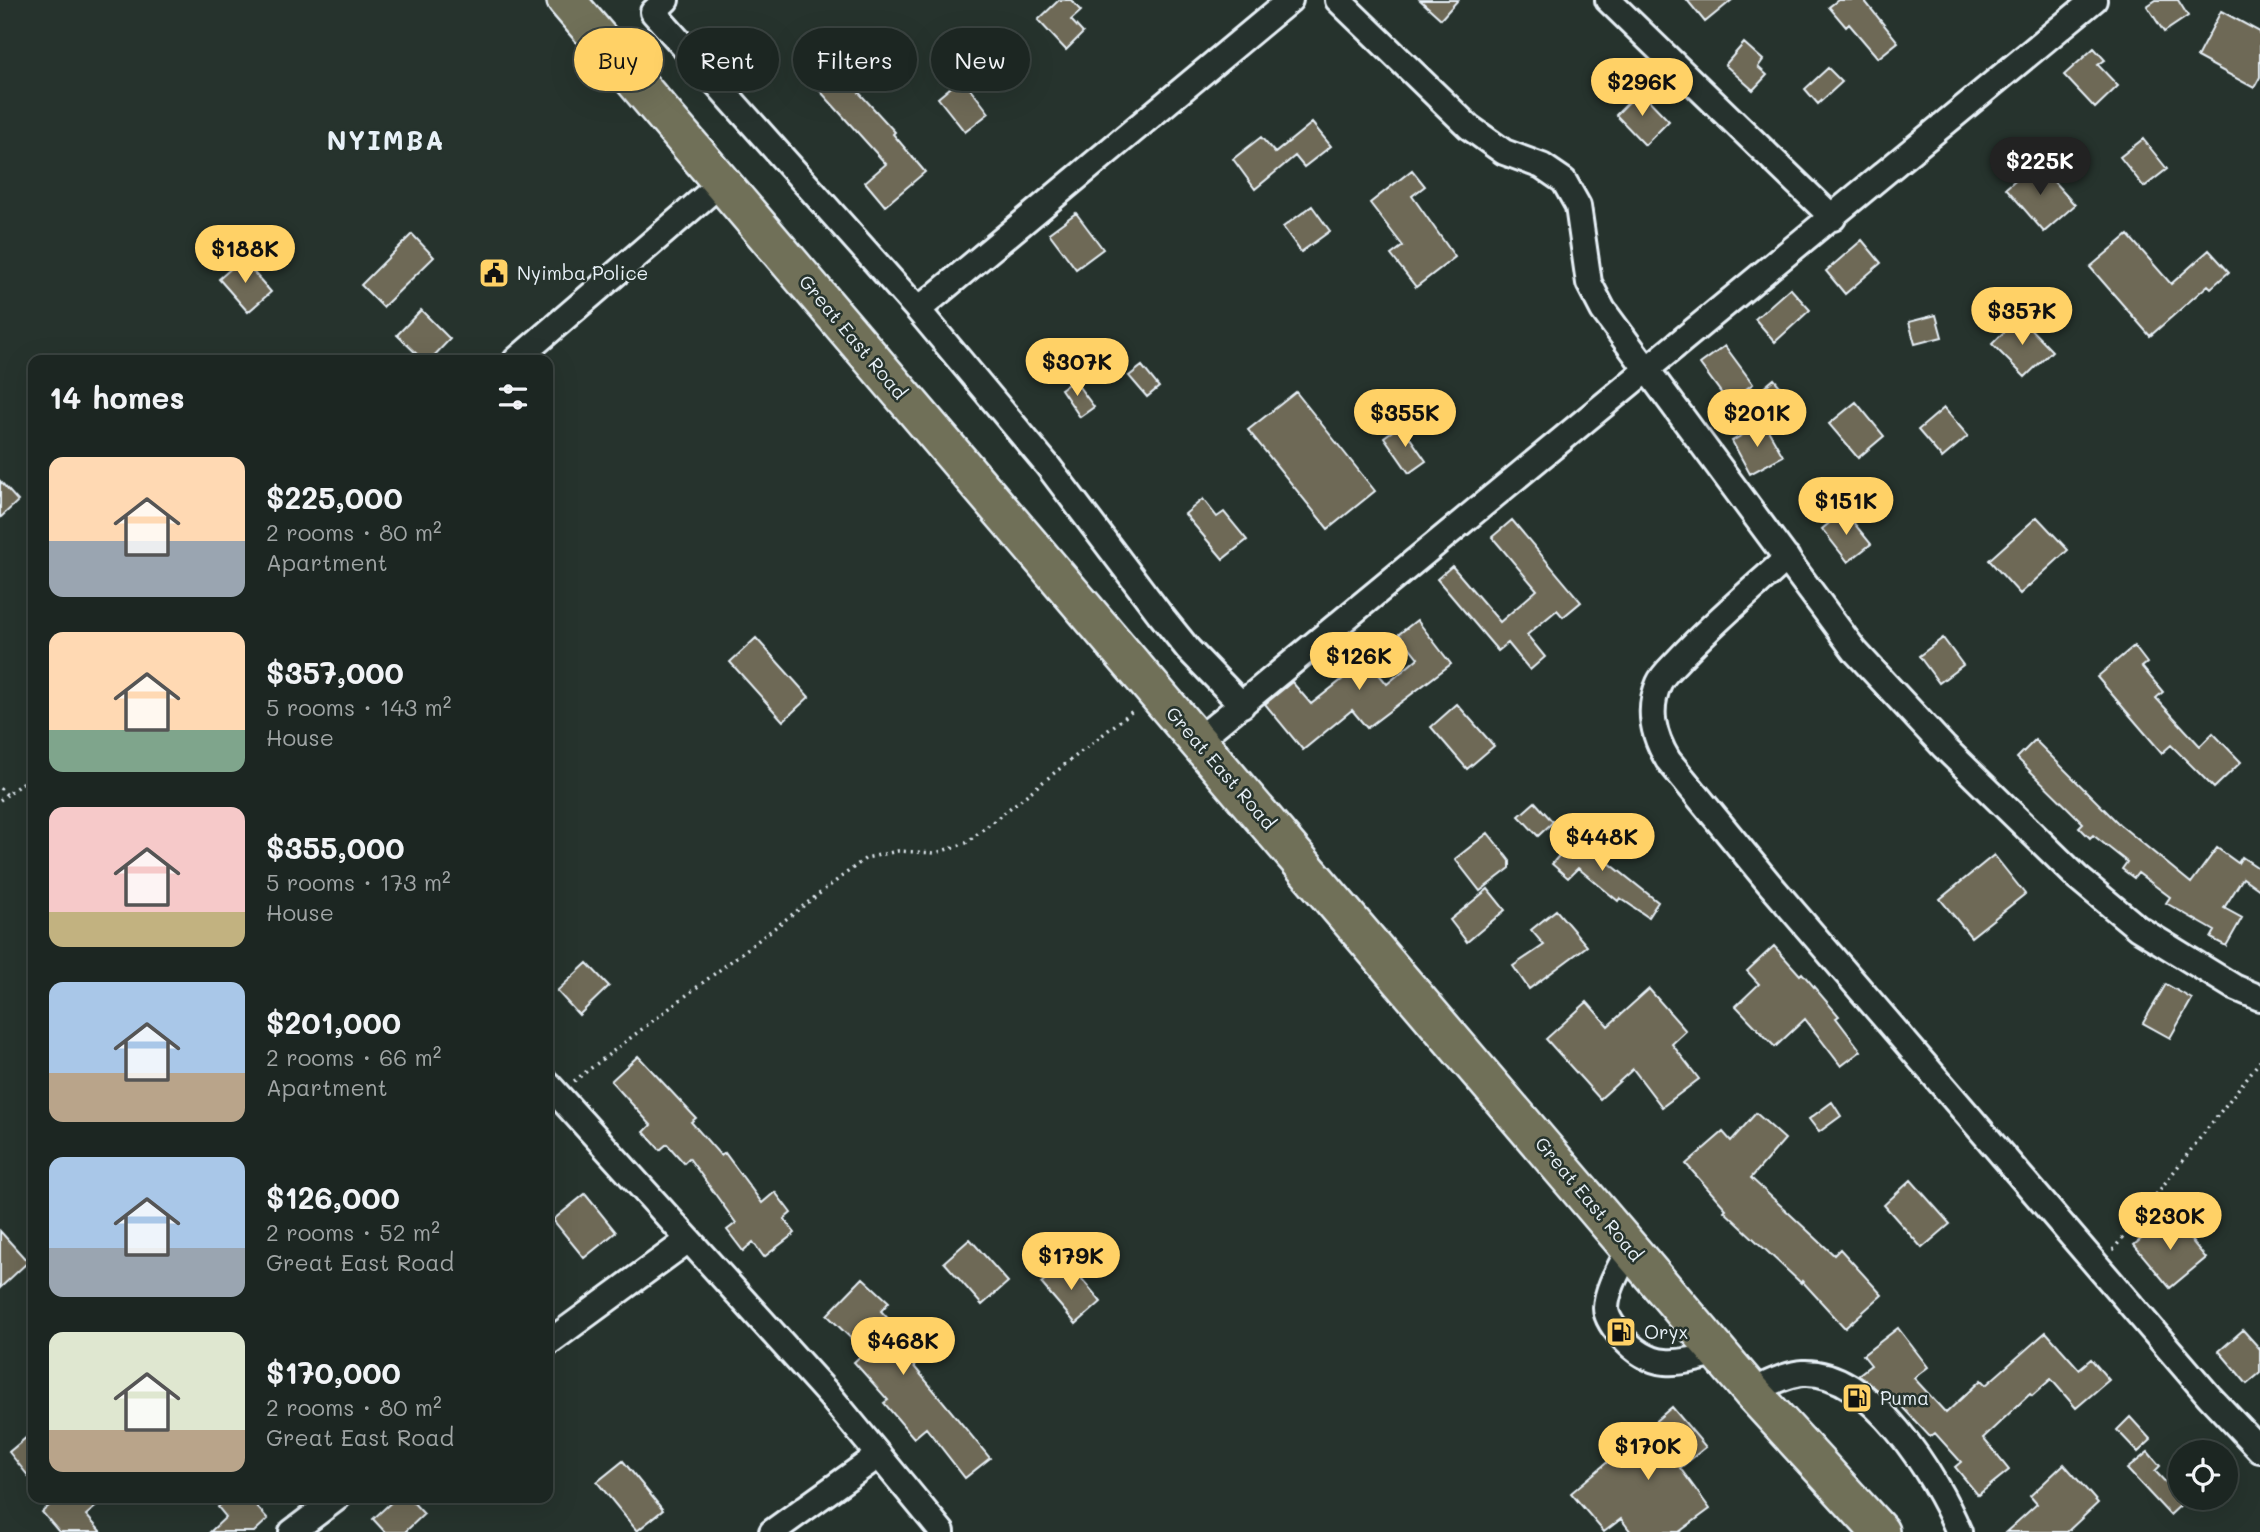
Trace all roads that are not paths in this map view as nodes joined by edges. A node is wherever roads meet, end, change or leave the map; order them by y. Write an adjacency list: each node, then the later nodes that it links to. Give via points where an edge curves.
1 (566, 0): 7 (highway, Great East Road)
2 (666, 0): 9 (street, via 653,12)
3 (1290, 0): 9 (street)
4 (1338, 0): 11 (street, via 1469,127 1504,152 1542,166 1564,181 1578,206 1589,283 1603,310)
5 (1608, 0): 8 (street)
6 (2094, 0): 8 (street)
7 (721, 183): 10 (street); 14 (highway, Great East Road)
8 (1833, 218): 11 (street)
9 (918, 310): 13 (street, via 1048,466 1158,613)
10 (522, 355)
11 (1648, 370): 12 (street); 13 (street)
12 (1787, 558): 15 (street, via 1855,651 1944,747 2078,878 2138,928); 22 (street, via 1660,680 1652,703 1657,742 1768,882)
13 (1242, 705): 14 (street)
14 (1197, 741): 18 (highway, Great East Road)
15 (2260, 998)
16 (553, 1091): 17 (street)
17 (687, 1241): 19 (street); 23 (street, via 831,1396)
18 (1630, 1248): 20 (highway, Great East Road); 20 (street, via 1612,1284 1606,1310 1613,1327 1631,1347 1655,1362 1681,1363)
19 (553, 1339)
20 (1719, 1353): 21 (highway, Great East Road)
21 (1751, 1391): 28 (highway, Great East Road); 29 (street, via 1800,1373 1821,1374 1847,1384 1897,1431 1936,1487)
22 (2260, 1450)
23 (879, 1455): 26 (street); 27 (street)
24 (332, 1503): 25 (street)
25 (308, 1527)
26 (772, 1532)
27 (942, 1532)
28 (1880, 1532)
29 (1959, 1532)

